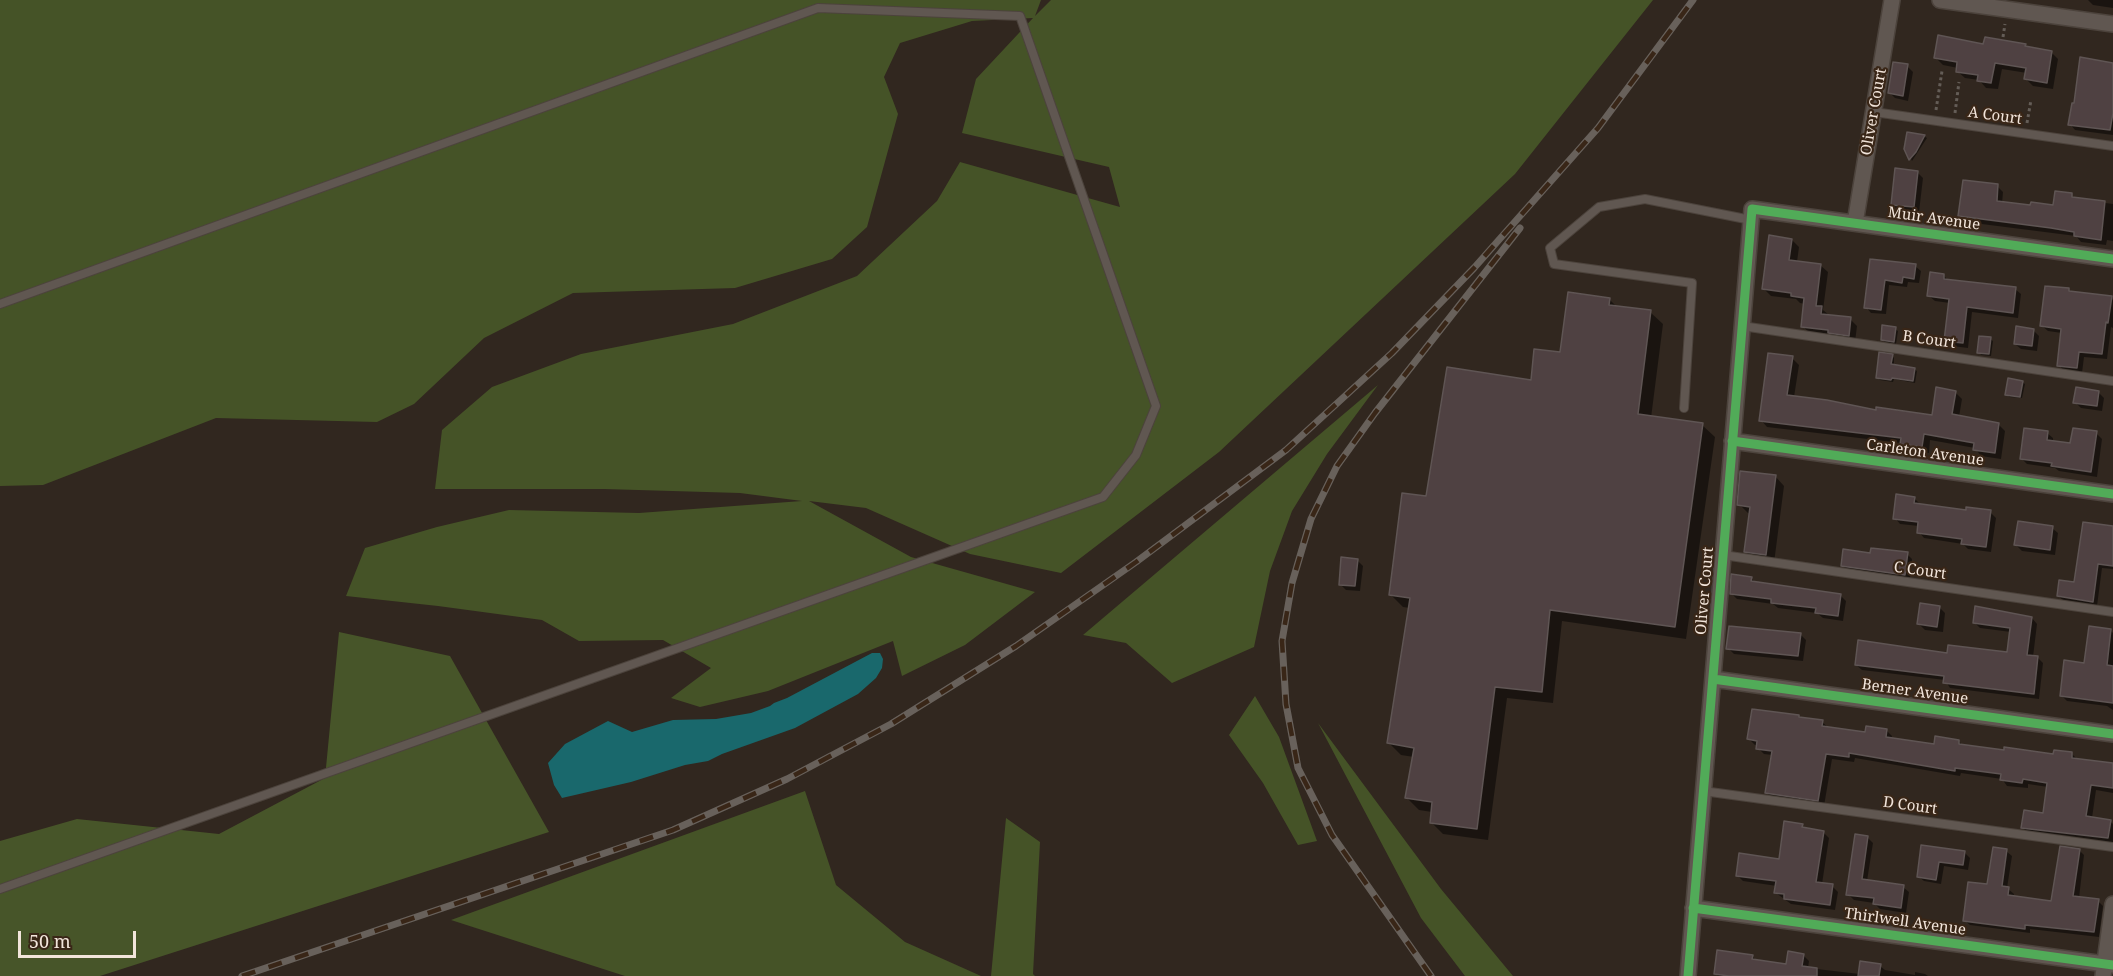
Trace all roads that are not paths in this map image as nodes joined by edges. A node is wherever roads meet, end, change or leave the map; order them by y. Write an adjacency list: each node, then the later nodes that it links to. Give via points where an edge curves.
1 (1892, 0): 4 (street, Oliver Court)
2 (1940, 0): 3 (street)
3 (2113, 24)
4 (1874, 112): 5 (lane, A Court); 7 (street, Oliver Court)
5 (2113, 146)
6 (1751, 214): 7 (street, Muir Avenue); 10 (street, Oliver Court); 12 (lane, via 1645,199 1599,207 1550,248 1554,264 1692,283)
7 (1855, 224): 8 (street, Muir Avenue)
8 (2113, 259)
9 (0, 304): 21 (lane, via 818,8 1020,16 1156,406 1136,455 1102,497)
10 (1742, 326): 11 (lane, B Court); 13 (street, Oliver Court)
11 (2113, 381)
12 (1684, 408)
13 (1732, 441): 14 (street, Carleton Avenue); 15 (street, Oliver Court)
14 (2113, 494)
15 (1723, 555): 16 (lane, C Court); 17 (street, Oliver Court)
16 (2113, 612)
17 (1713, 679): 18 (street, Berner Avenue); 19 (street, Oliver Court)
18 (2113, 734)
19 (1703, 792): 20 (lane, D Court); 23 (street, Oliver Court)
20 (2113, 847)
21 (0, 889)
22 (2113, 904): 24 (street)
23 (1694, 908): 24 (street, Thirlwell Avenue); 25 (street, Oliver Court)
24 (2107, 968)
25 (1688, 976)

